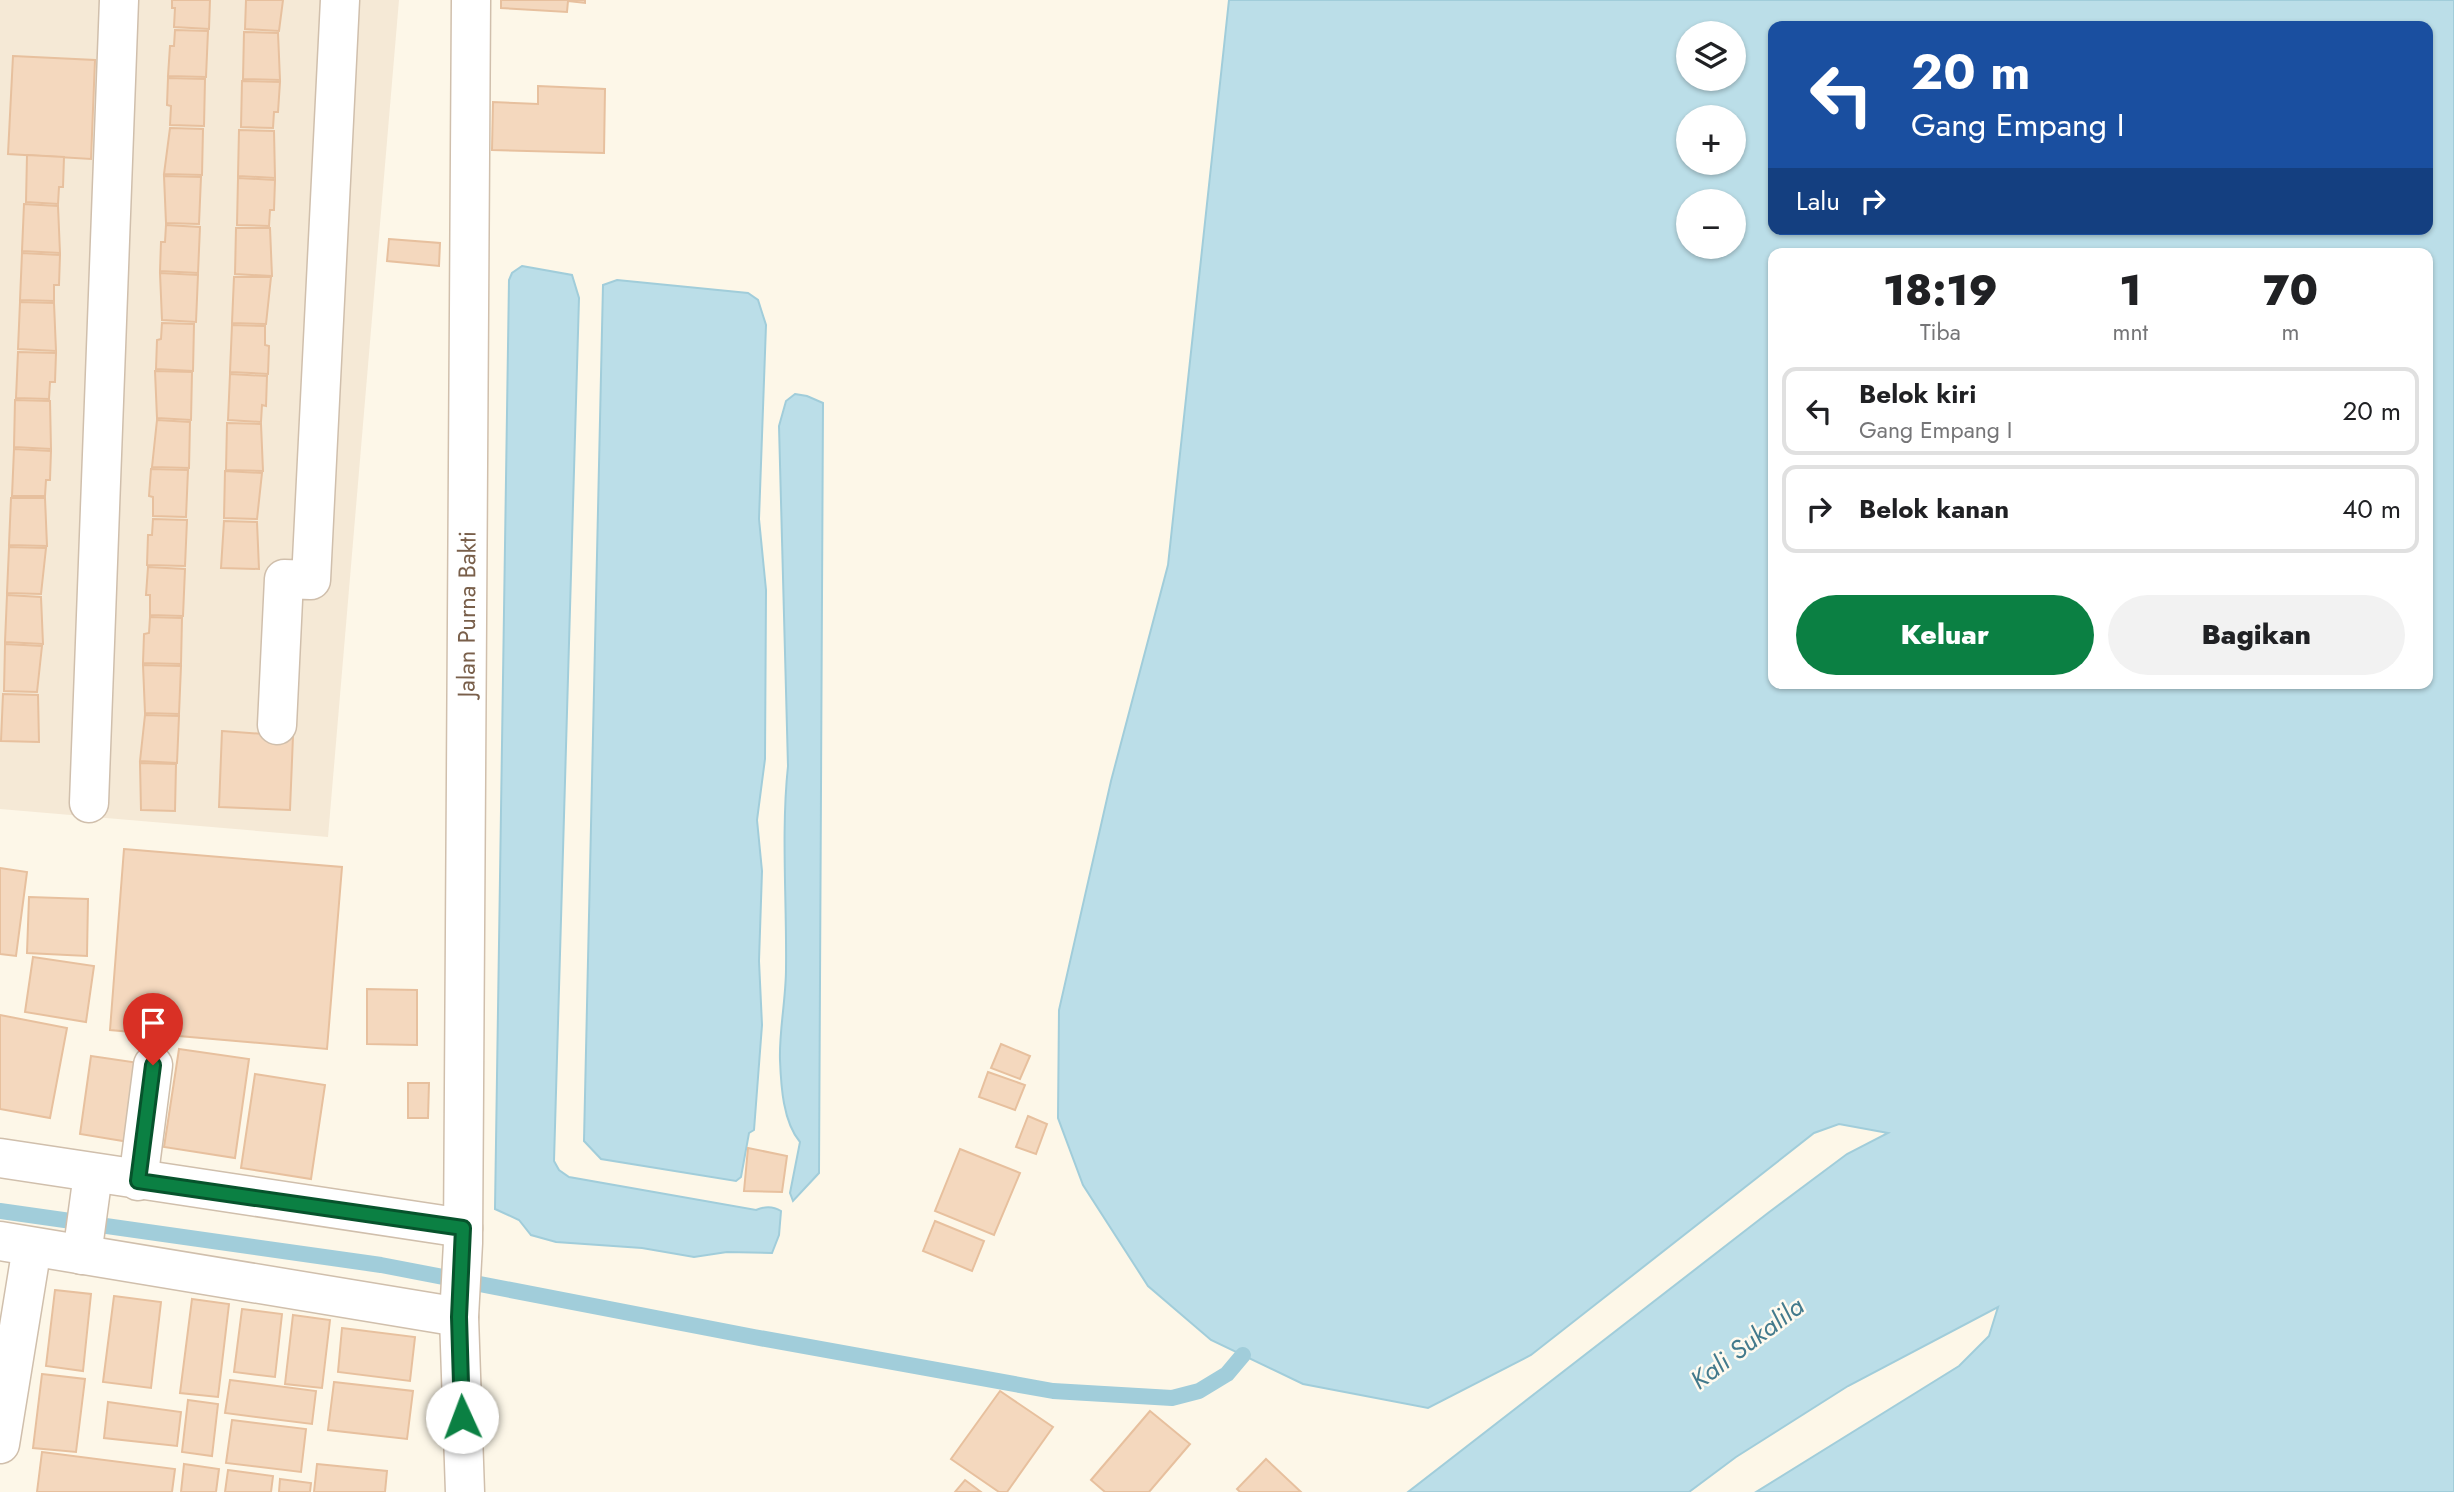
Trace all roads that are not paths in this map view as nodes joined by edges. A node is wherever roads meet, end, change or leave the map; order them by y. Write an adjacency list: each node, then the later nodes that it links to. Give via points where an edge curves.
1 (119, 0): 5 (street)
2 (340, 0): 4 (street, via 311,580 284,579)
3 (471, 0): 10 (street, Jalan Purna Bakti)
4 (278, 725)
5 (89, 803)
6 (153, 1065): 9 (street)
7 (0, 1158): 8 (street)
8 (92, 1178): 9 (street); 11 (street)
9 (138, 1181): 10 (street)
10 (463, 1236): 13 (street, Jalan Purna Bakti)
11 (84, 1243): 12 (street); 13 (street)
12 (16, 1244): 14 (street)
13 (460, 1312): 15 (street, Jalan Purna Bakti)
14 (0, 1444)
15 (465, 1492)

